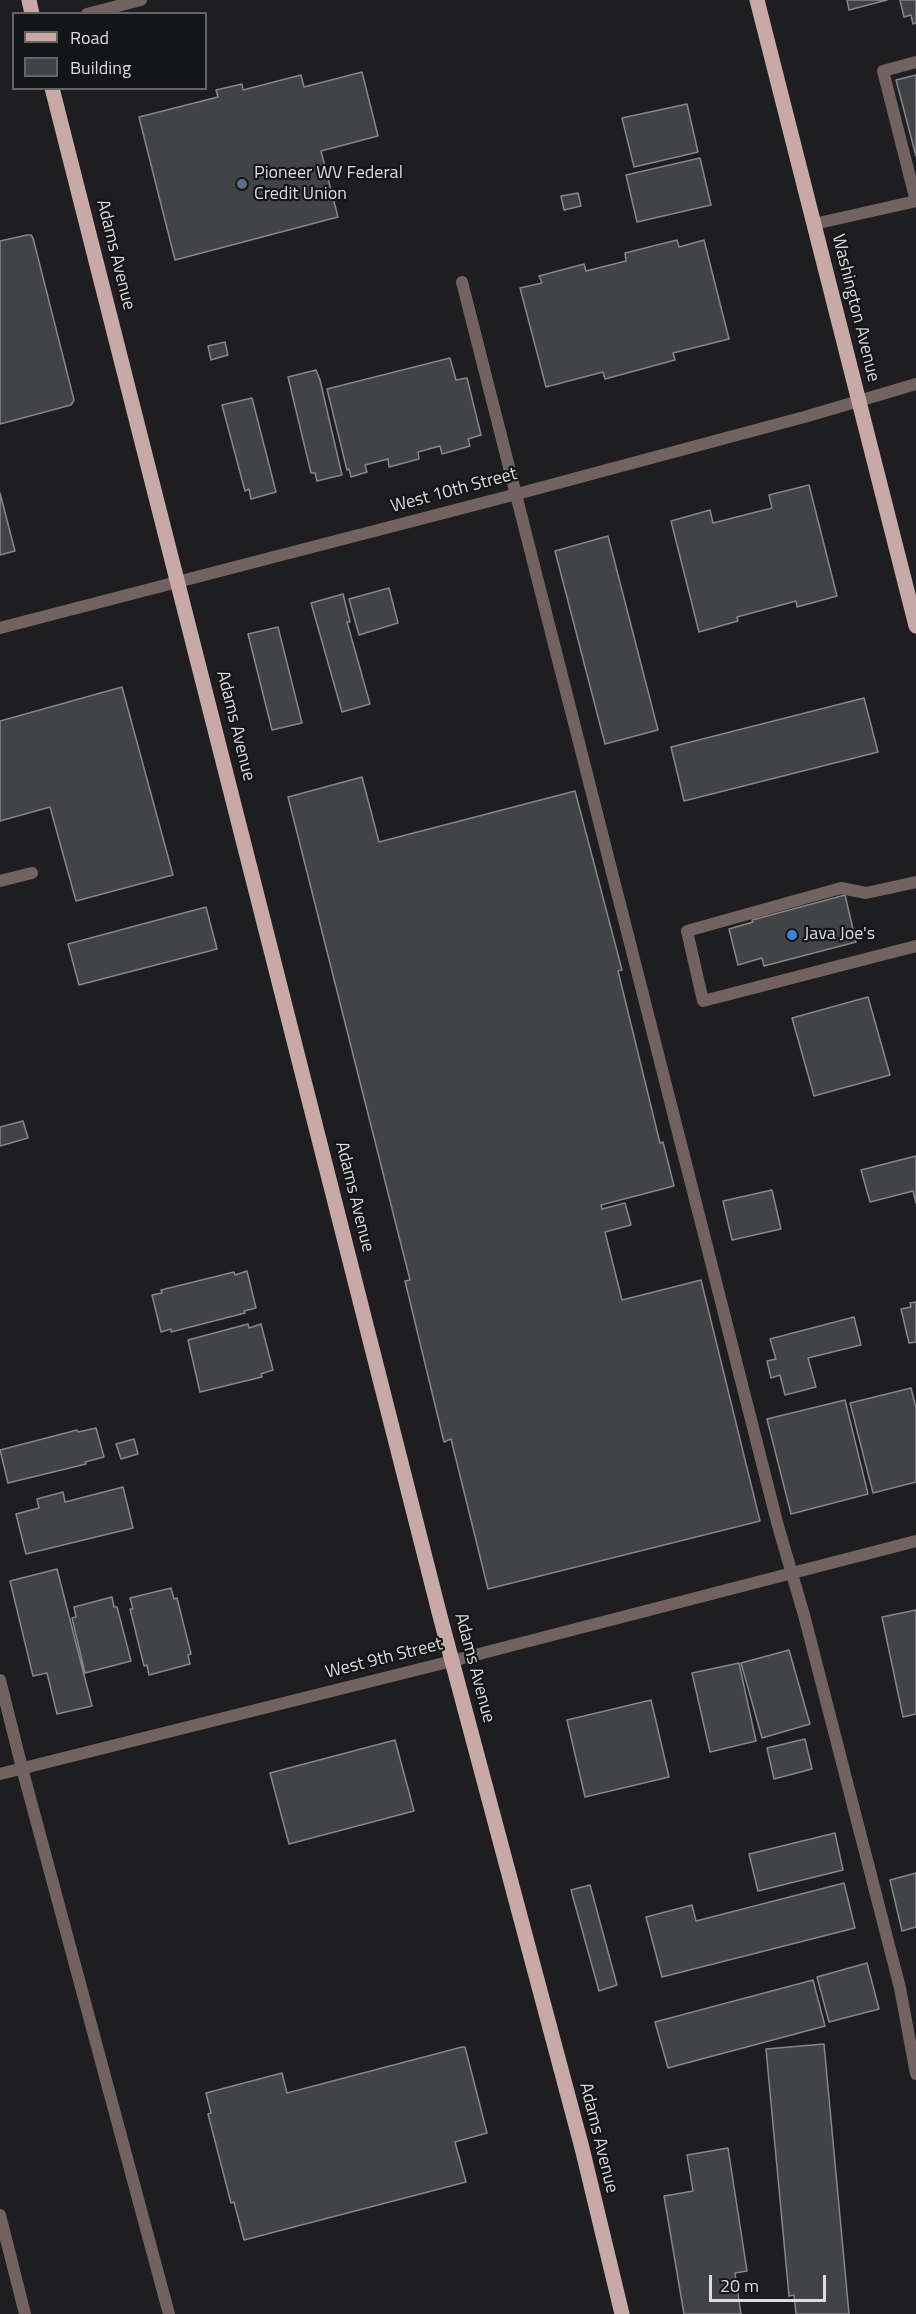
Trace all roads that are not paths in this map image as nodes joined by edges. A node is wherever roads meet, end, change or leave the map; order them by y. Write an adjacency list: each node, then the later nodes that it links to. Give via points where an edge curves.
1 (141, 0): 3 (street)
2 (757, 0): 8 (main road, Washington Avenue)
3 (95, 12)
4 (916, 62): 6 (street, via 883,71 899,113)
5 (53, 90): 13 (main road, Adams Avenue)
6 (912, 173): 7 (street)
7 (916, 201): 8 (street)
8 (814, 224): 11 (main road, Washington Avenue)
9 (462, 282): 12 (street)
10 (916, 384): 11 (street, West 10th Street)
11 (858, 401): 12 (street, West 10th Street); 14 (main road, Washington Avenue)
12 (517, 494): 13 (street, West 10th Street); 21 (street)
13 (179, 581): 15 (street, West 10th Street); 22 (main road, Adams Avenue)
14 (916, 626)
15 (0, 628)
16 (32, 873): 17 (street)
17 (0, 881)
18 (916, 882): 19 (street, via 866,893 841,888 687,931 702,1001)
19 (916, 946)
20 (916, 1541): 21 (street, West 9th Street)
21 (791, 1573): 22 (street, West 9th Street); 26 (street, via 900,1988)
22 (452, 1661): 24 (street, West 9th Street); 30 (main road, Adams Avenue, via 582,2148)
23 (0, 1680): 24 (street)
24 (22, 1768): 25 (street, West 9th Street); 29 (street)
25 (0, 1774)
26 (916, 2074)
27 (0, 2215): 28 (street)
28 (25, 2314)
29 (169, 2314)
30 (622, 2314)

